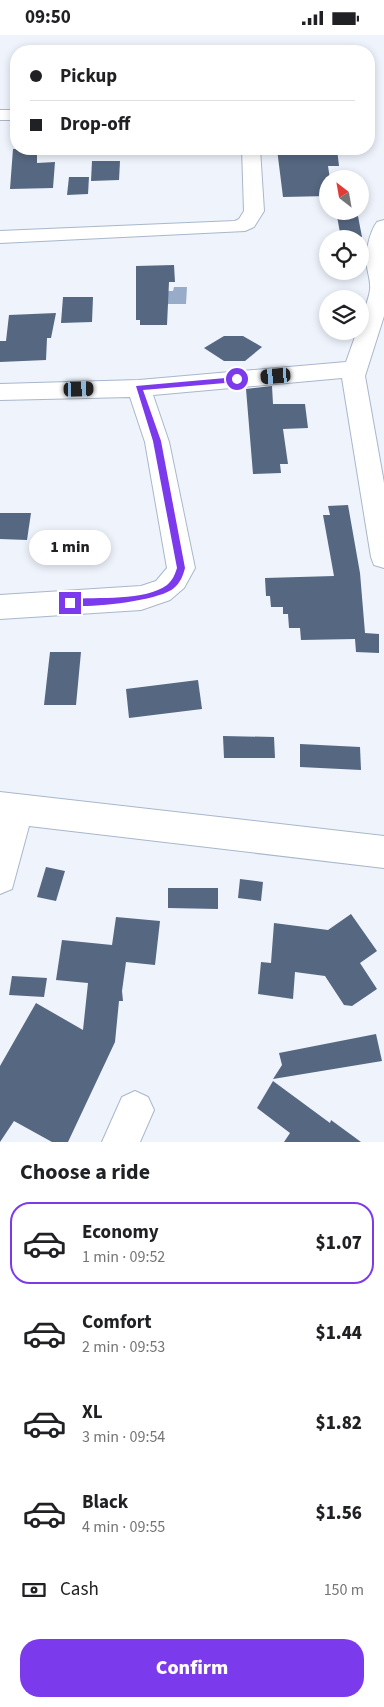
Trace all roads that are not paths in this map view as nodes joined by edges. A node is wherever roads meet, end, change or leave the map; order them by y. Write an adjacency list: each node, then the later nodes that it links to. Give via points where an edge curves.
1 (251, 155): 3 (street, via 254,211 247,223 238,227)
2 (384, 226): 4 (street, via 377,253 381,292)
3 (0, 237)
4 (354, 369): 5 (street); 7 (street, via 354,388)
5 (139, 388): 6 (street); 8 (street, via 157,441 181,568 178,578 171,587 141,598)
6 (0, 392)
7 (384, 557)
8 (0, 607)
9 (9, 808): 10 (street); 11 (street)
10 (384, 852)
11 (0, 877)

